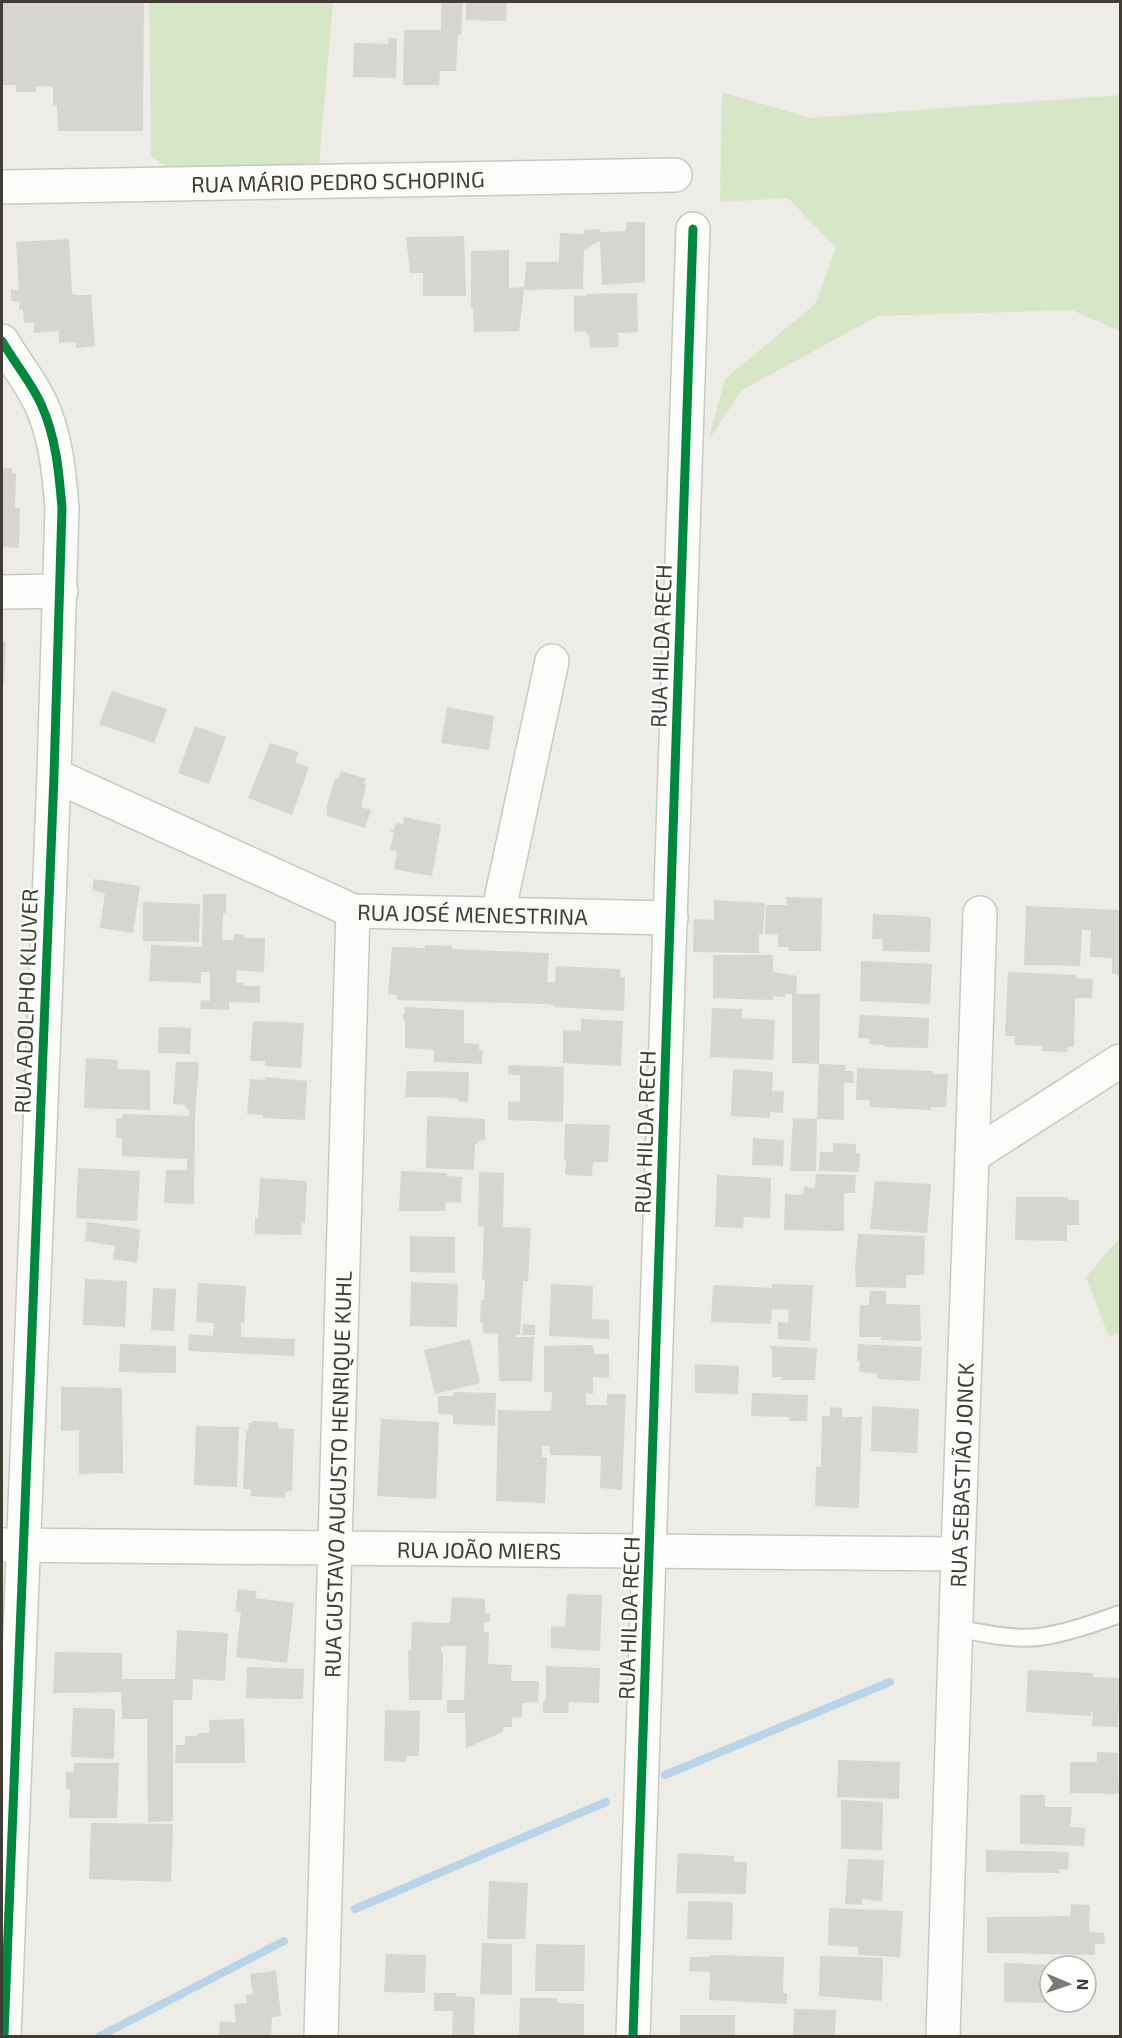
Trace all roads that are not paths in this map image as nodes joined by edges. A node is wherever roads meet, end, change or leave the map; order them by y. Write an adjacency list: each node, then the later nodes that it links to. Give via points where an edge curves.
1 (675, 175): 2 (street, RUA MÁRIO PEDRO SCHOPING)
2 (2, 187)
3 (693, 229): 12 (street, RUA HILDA RECH)
4 (2, 341): 5 (street, RUA ADOLPHO KLUVER, via 40,402 52,433 62,508)
5 (61, 591): 6 (street); 8 (street, RUA ADOLPHO KLUVER)
6 (2, 592)
7 (552, 661): 10 (street)
8 (54, 775): 9 (street, RUA JOSÉ MENESTRINA); 15 (street, RUA ADOLPHO KLUVER)
9 (353, 911): 10 (street, RUA JOSÉ MENESTRINA); 16 (street, RUA GUSTAVO AUGUSTO HENRIQUE KUHL)
10 (498, 914): 12 (street, RUA JOSÉ MENESTRINA)
11 (980, 914): 14 (street, RUA SEBASTIÃO JONCK)
12 (670, 918): 17 (street, RUA HILDA RECH)
13 (1120, 1061): 14 (street)
14 (972, 1156): 18 (street, RUA SEBASTIÃO JONCK)
15 (12, 1545): 16 (street, RUA JOÃO MIERS); 21 (street, RUA ADOLPHO KLUVER)
16 (334, 1548): 17 (street, RUA JOÃO MIERS); 22 (street, RUA GUSTAVO AUGUSTO HENRIQUE KUHL)
17 (649, 1551): 18 (street, RUA JOÃO MIERS); 23 (street, RUA HILDA RECH)
18 (958, 1554): 20 (street, RUA SEBASTIÃO JONCK)
19 (1120, 1614): 20 (lane, via 1038,1637)
20 (956, 1628): 24 (street, RUA SEBASTIÃO JONCK)
21 (4, 2037)
22 (321, 2037)
23 (633, 2037)
24 (943, 2037)

